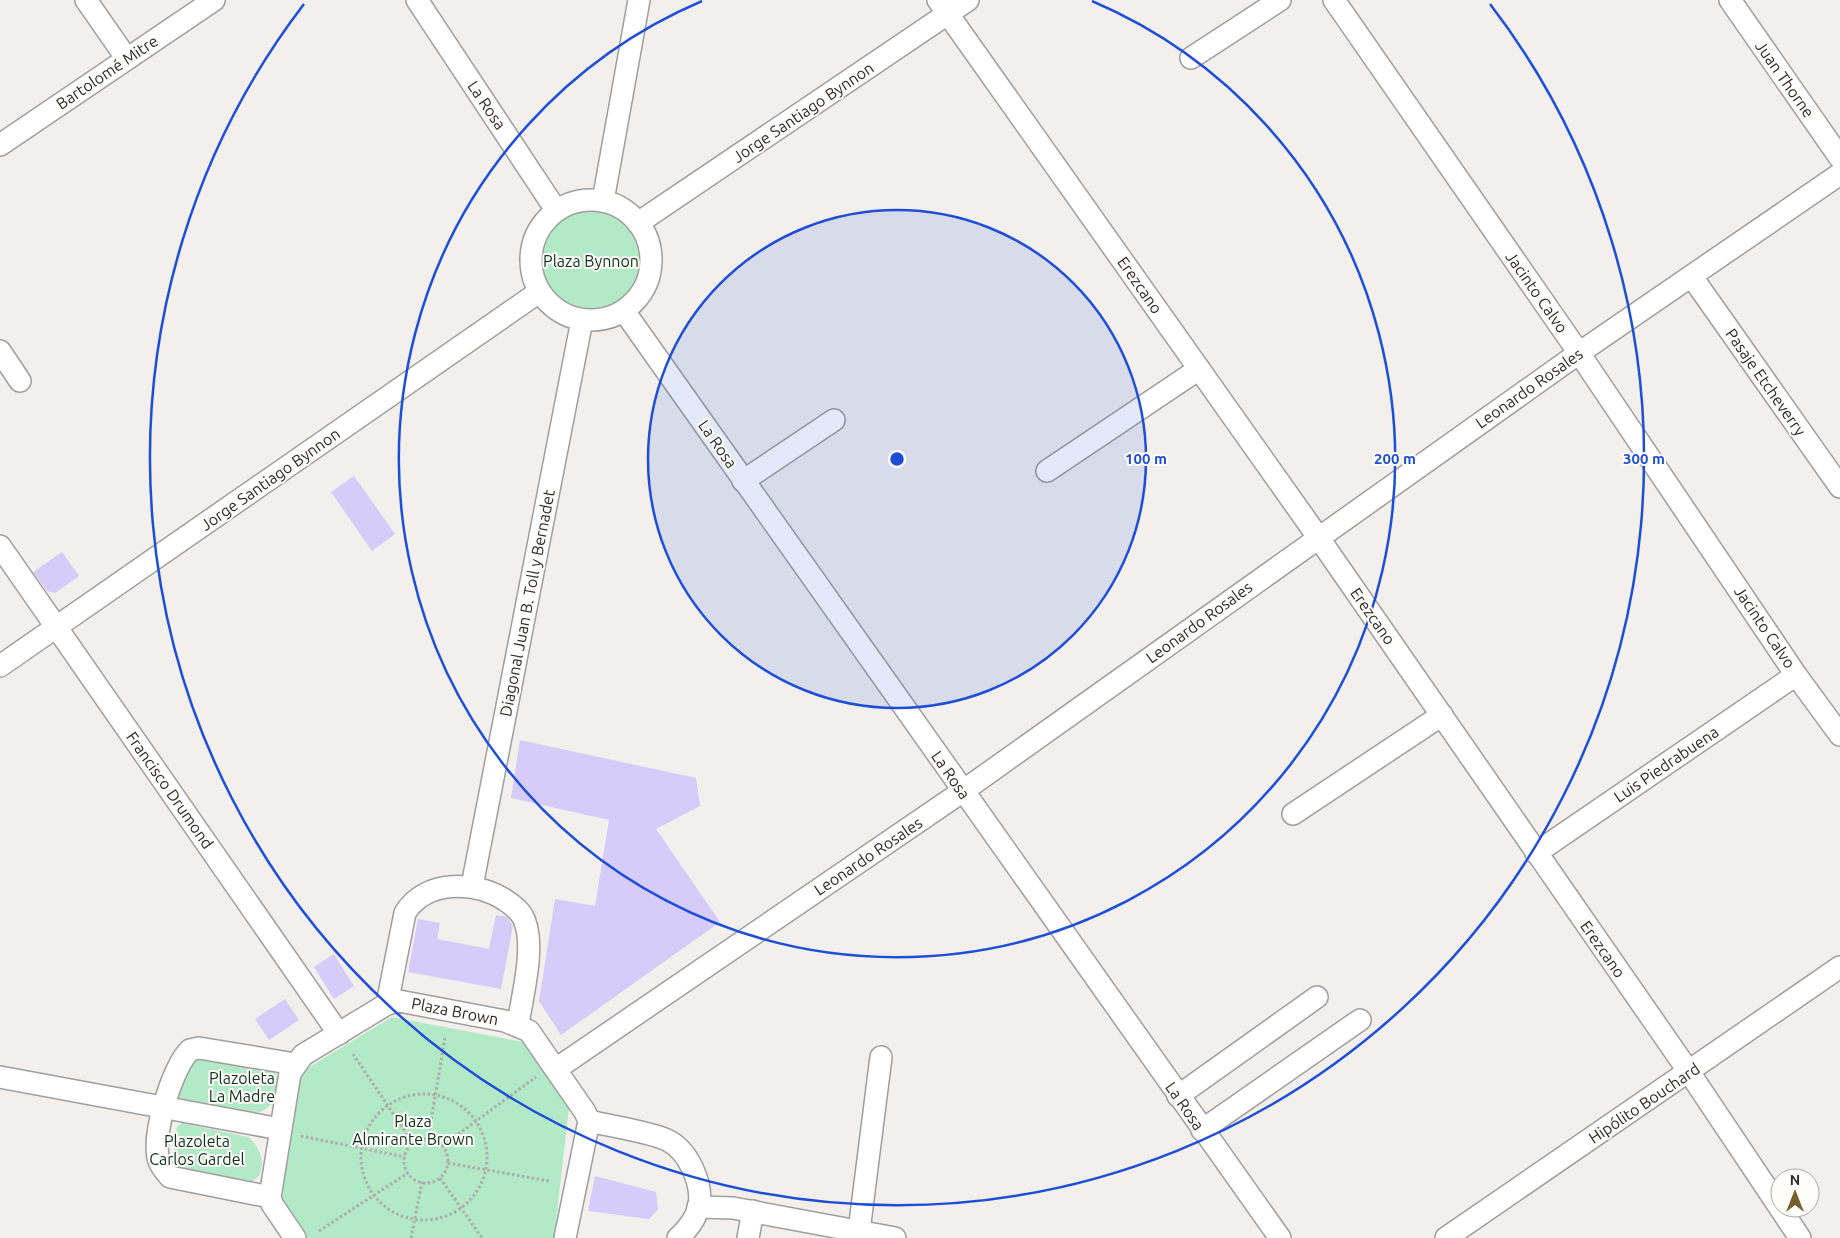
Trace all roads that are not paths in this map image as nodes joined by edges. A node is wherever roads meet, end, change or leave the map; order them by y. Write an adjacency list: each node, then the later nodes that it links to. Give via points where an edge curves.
1 (86, 0): 11 (street)
2 (214, 0): 11 (street, Bartolomé Mitre)
3 (417, 0): 16 (street, La Rosa)
4 (639, 0): 15 (street)
5 (968, 0): 9 (street, Jorge Santiago Bynnon)
6 (1280, 0): 10 (street)
7 (1334, 0): 23 (street, Jacinto Calvo)
8 (1730, 0): 13 (street, Juan Thorne)
9 (943, 7): 17 (street, Jorge Santiago Bynnon); 24 (street, Erezcano)
10 (1191, 58)
11 (127, 59): 12 (street, Bartolomé Mitre)
12 (0, 145)
13 (1840, 158)
14 (1840, 174): 18 (street, Leonardo Rosales)
15 (604, 201): 16 (street, via 587,200); 17 (street, via 623,209)
16 (556, 210): 19 (street, via 543,222 534,238 530,256 532,275)
17 (638, 223): 20 (street, via 648,240 650,270 638,298)
18 (1692, 277): 23 (street, Leonardo Rosales); 29 (street, Pasaje Etcheverry)
19 (539, 292): 21 (street, via 551,306); 32 (street, Jorge Santiago Bynnon)
20 (624, 311): 21 (street, via 606,319); 28 (street, La Rosa)
21 (582, 320): 40 (street, Diagonal Juan B. Toll y Bernadet)
22 (0, 351): 25 (street)
23 (1580, 353): 30 (street, Leonardo Rosales); 34 (street, Jacinto Calvo)
24 (1200, 369): 27 (street); 30 (street, Erezcano)
25 (20, 381)
26 (834, 420): 28 (street)
27 (1048, 471)
28 (743, 481): 37 (street, La Rosa)
29 (1840, 487)
30 (1318, 537): 35 (street, Erezcano); 37 (street, Leonardo Rosales)
31 (0, 546): 32 (street, Francisco Drumond)
32 (57, 627): 33 (street, Jorge Santiago Bynnon); 46 (street, Francisco Drumond)
33 (0, 666)
34 (1796, 675): 36 (street, Jacinto Calvo); 39 (street, Luis Piedrabuena)
35 (1442, 716): 38 (street); 39 (street, Erezcano)
36 (1840, 735)
37 (963, 791): 49 (street, Leonardo Rosales); 52 (street, La Rosa)
38 (1293, 814)
39 (1536, 853): 50 (street, Erezcano)
40 (472, 886): 43 (street, via 441,889 416,899 410,905 405,913); 45 (street, via 517,908 526,923 528,944)
41 (1840, 967): 50 (street, Hipólito Bouchard)
42 (1317, 997): 52 (street)
43 (387, 1004): 45 (street, Plaza Brown, via 405,1001); 46 (street, Plaza Brown)
44 (1360, 1020): 56 (street)
45 (518, 1025): 49 (street, Plaza Brown, via 534,1038)
46 (339, 1034): 48 (street, Plaza Brown)
47 (881, 1057): 60 (street)
48 (295, 1064): 53 (street, via 199,1048 190,1050 171,1083); 55 (street, via 290,1073)
49 (556, 1069): 54 (street, Plaza Brown)
50 (1689, 1072): 67 (street, Hipólito Bouchard); 68 (street, Erezcano)
51 (0, 1077): 53 (street)
52 (1178, 1096): 56 (street, La Rosa)
53 (164, 1108): 55 (street); 57 (street, via 158,1151 161,1164 170,1177)
54 (589, 1121): 58 (street, via 666,1139 678,1147 692,1169 698,1188); 62 (street)
55 (280, 1129): 57 (street)
56 (1202, 1130): 66 (street, La Rosa)
57 (270, 1197): 61 (street)
58 (698, 1207): 59 (street); 63 (street, via 691,1223)
59 (753, 1211): 60 (street); 64 (street)
60 (858, 1231): 65 (street)
61 (295, 1238)
62 (565, 1238)
63 (678, 1238)
64 (748, 1238)
65 (895, 1238)
66 (1280, 1238)
67 (1446, 1238)
68 (1800, 1238)

